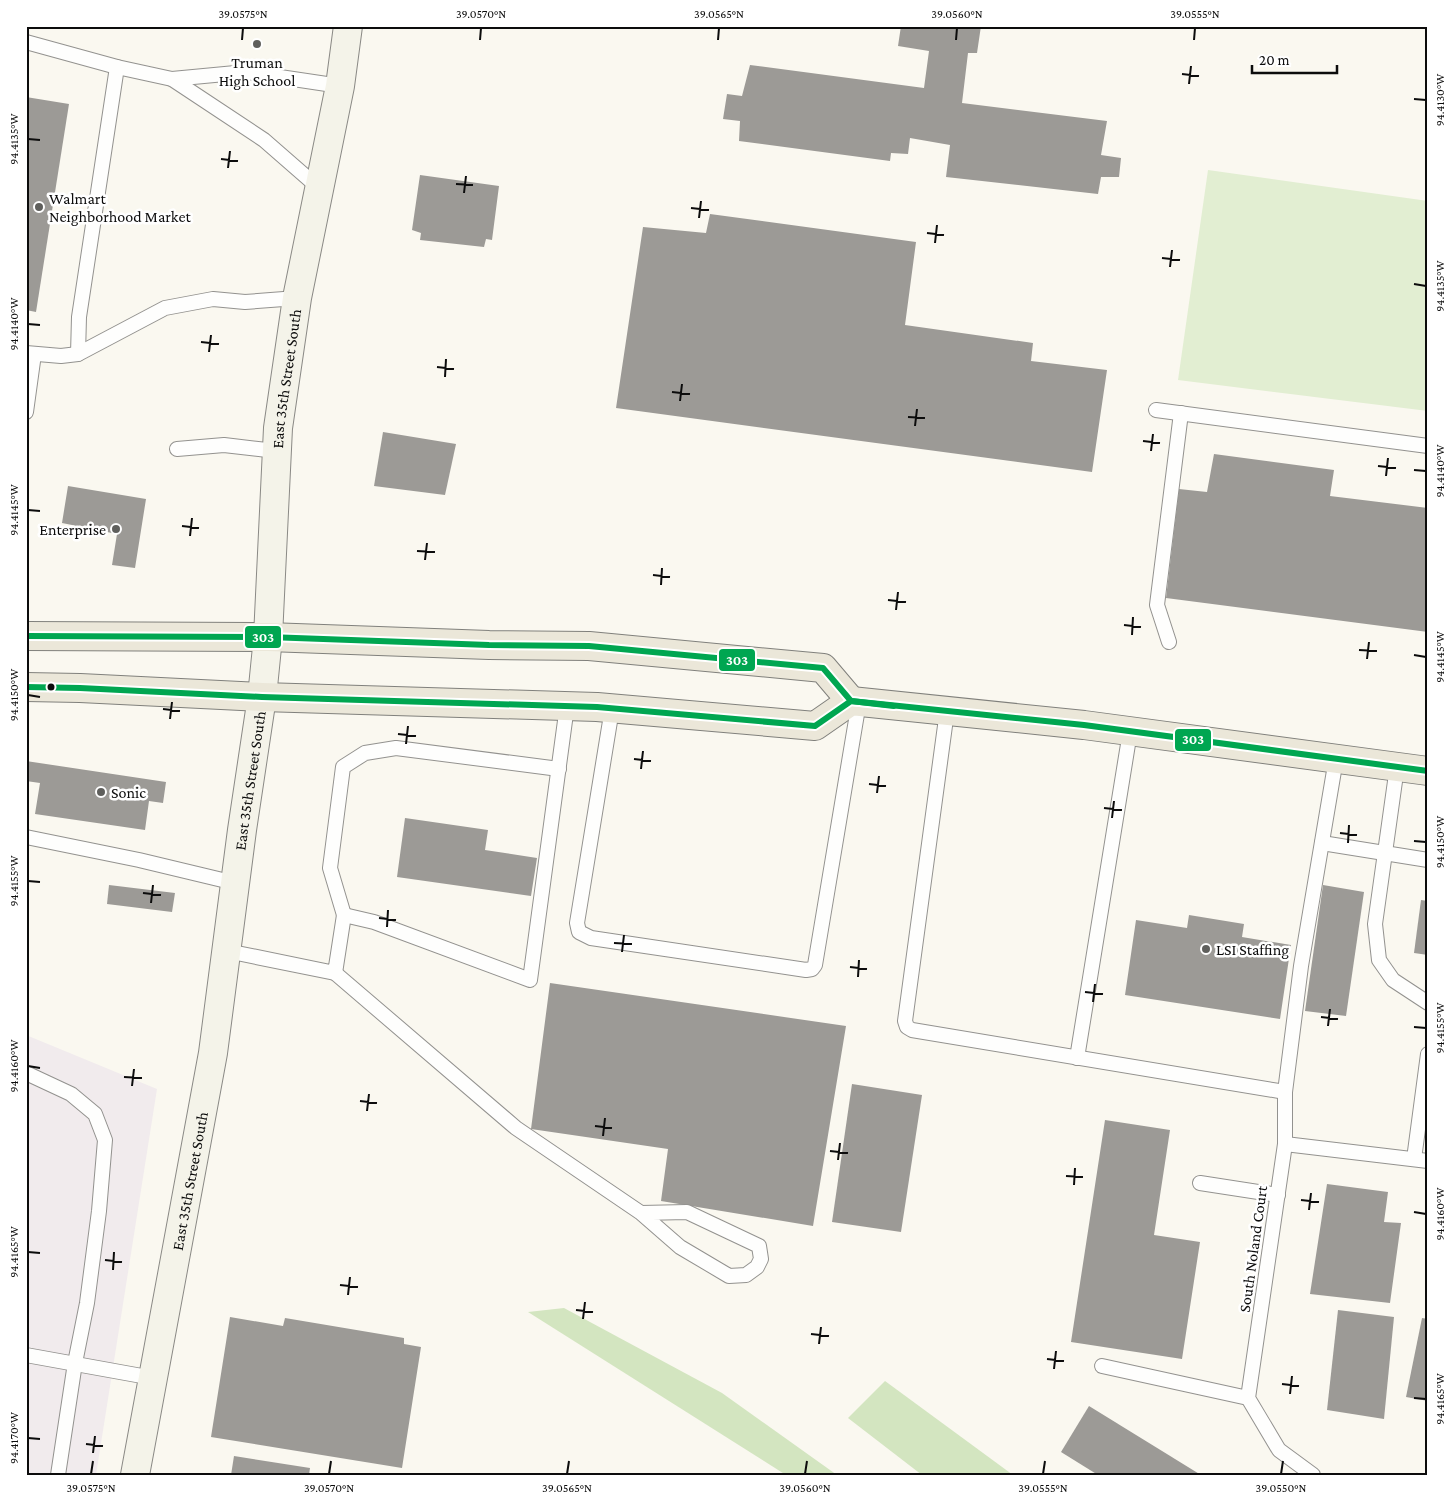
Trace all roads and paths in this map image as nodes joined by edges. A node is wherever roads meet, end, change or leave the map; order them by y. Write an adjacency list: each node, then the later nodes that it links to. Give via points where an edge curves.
1 (348, 26): 5 (main road, East 35th Street South)
2 (26, 42): 3 (lane)
3 (117, 67): 4 (lane); 9 (lane, via 80,317)
4 (172, 80): 5 (lane, via 246,72); 6 (lane, via 264,140)
5 (340, 86): 6 (main road, East 35th Street South)
6 (319, 188): 7 (main road, East 35th Street South)
7 (297, 298): 9 (lane, via 245,302 213,299 178,304); 15 (main road, East 35th Street South)
8 (30, 354): 9 (lane); 11 (lane)
9 (78, 354)
10 (1156, 410): 12 (lane)
11 (26, 412)
12 (1181, 414): 13 (lane); 18 (lane, via 1157,605)
13 (1428, 446)
14 (177, 449): 15 (lane, via 224,445)
15 (276, 451): 17 (main road, East 35th Street South)
16 (26, 636): 17 (main road)
17 (268, 637): 20 (main road, East 35th Street South); 21 (main road, via 589,646 823,668)
18 (1169, 642)
19 (26, 687): 20 (main road)
20 (262, 697): 22 (main road); 34 (main road, East 35th Street South)
21 (855, 702): 23 (main road, via 815,726); 23 (lane, via 815,965 806,970 591,938 580,932 577,923); 24 (main road)
22 (568, 706): 23 (main road); 28 (lane)
23 (612, 708)
24 (947, 711): 25 (main road); 40 (lane, via 906,1012 907,1027)
25 (1130, 732): 26 (main road); 40 (lane)
26 (1336, 759): 27 (main road); 31 (lane, South Noland Court)
27 (1397, 767): 29 (main road); 32 (lane)
28 (559, 769): 35 (lane, via 396,748 365,753 344,767 330,868); 35 (lane, via 530,980 374,922)
29 (1428, 771)
30 (26, 837): 34 (lane)
31 (1322, 843): 32 (lane); 42 (lane, South Noland Court, via 1301,966)
32 (1385, 854): 33 (lane); 38 (lane, via 1375,924 1379,960 1393,980)
33 (1428, 860)
34 (235, 883): 36 (main road, East 35th Street South)
35 (344, 915): 37 (lane)
36 (227, 951): 37 (lane); 51 (main road, East 35th Street South, via 214,1053)
37 (335, 973): 47 (lane, via 516,1128)
38 (1428, 1003)
39 (1428, 1054): 44 (lane)
40 (1076, 1058): 42 (lane)
41 (26, 1074): 49 (lane, via 71,1094 95,1114 105,1140 87,1303)
42 (1285, 1092): 43 (lane, South Noland Court)
43 (1286, 1144): 44 (lane); 46 (lane, South Noland Court)
44 (1421, 1160)
45 (1200, 1183): 46 (lane)
46 (1278, 1195): 52 (lane, South Noland Court)
47 (641, 1213): 47 (lane, via 687,1212 759,1246 761,1259 758,1267 746,1275 730,1276 680,1248)
48 (26, 1355): 49 (lane)
49 (75, 1363): 51 (lane); 53 (lane)
50 (1102, 1366): 52 (lane)
51 (153, 1378): 54 (main road, East 35th Street South)
52 (1248, 1398): 55 (lane, via 1279,1450)
53 (58, 1475)
54 (135, 1475)
55 (1313, 1475)

